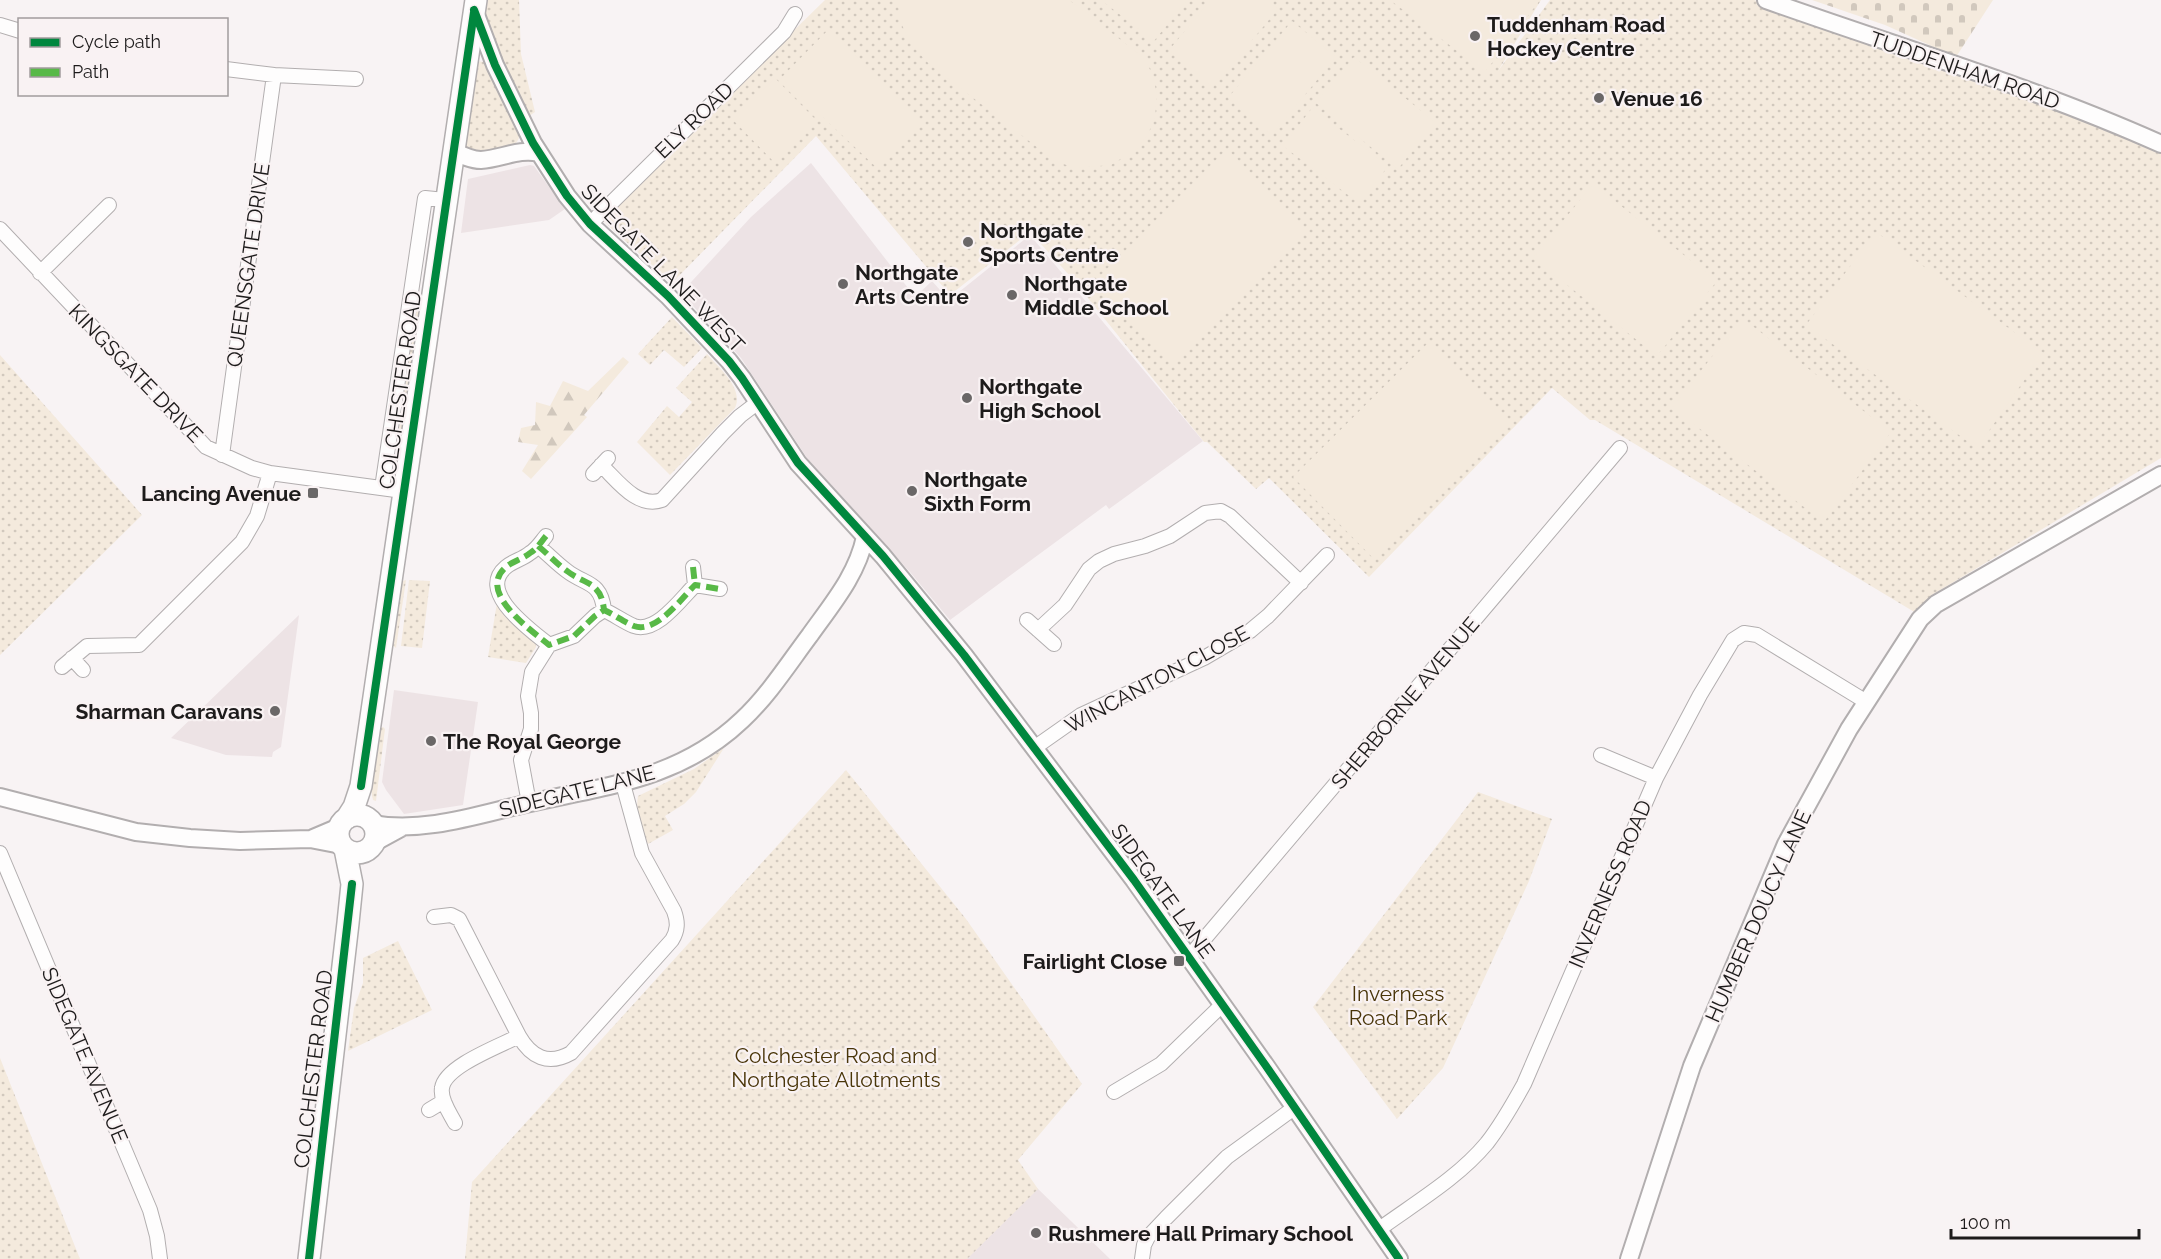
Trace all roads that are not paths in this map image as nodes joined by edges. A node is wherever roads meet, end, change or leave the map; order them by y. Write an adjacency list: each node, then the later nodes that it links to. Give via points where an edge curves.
1 (1766, 0): 9 (street, TUDDENHAM ROAD, via 2035,93)
2 (475, 5): 10 (main road, COLCHESTER ROAD); 11 (street, SIDEGATE LANE WEST, via 495,65)
3 (795, 14): 15 (street, ELY ROAD, via 784,32)
4 (0, 26): 5 (street)
5 (18, 30)
6 (228, 69): 7 (street)
7 (274, 75): 8 (street); 20 (street, QUEENSGATE DRIVE)
8 (356, 79)
9 (2161, 144)
10 (453, 151): 12 (street, COLCHESTER ROAD); 13 (main road, COLCHESTER ROAD)
11 (539, 153): 12 (street, COLCHESTER ROAD, via 522,152); 15 (street, SIDEGATE LANE WEST)
12 (482, 160): 13 (street, COLCHESTER ROAD, via 457,175)
13 (446, 193): 24 (street, COLCHESTER ROAD, via 425,198); 25 (main road, COLCHESTER ROAD)
14 (109, 205): 17 (street)
15 (590, 224): 18 (street, SIDEGATE LANE WEST, via 712,342)
16 (0, 229): 17 (street, KINGSGATE DRIVE)
17 (40, 273): 20 (street, KINGSGATE DRIVE, via 206,447)
18 (757, 403): 21 (street, via 723,433 662,500 641,501); 26 (street, SIDEGATE LANE WEST, via 798,463)
19 (1620, 448): 53 (street, SHERBORNE AVENUE)
20 (222, 455): 22 (street, KINGSGATE DRIVE)
21 (600, 466)
22 (270, 473): 24 (street, KINGSGATE DRIVE); 39 (street, via 257,516 227,558 139,645 92,645 67,662)
23 (2161, 475): 40 (street, HUMBER DOUCY LANE, via 1936,604 1920,619)
24 (382, 488): 25 (street, KINGSGATE DRIVE)
25 (403, 491): 45 (main road, COLCHESTER ROAD)
26 (865, 537): 28 (street, SIDEGATE LANE WEST); 30 (street, SIDEGATE LANE)
27 (1327, 555): 31 (street, WINCANTON CLOSE)
28 (883, 556): 30 (street, SIDEGATE LANE); 41 (street, SIDEGATE LANE)
29 (693, 567): 32 (street)
30 (848, 582): 44 (street, SIDEGATE LANE, via 743,720 681,762)
31 (1300, 583): 36 (street, via 1230,516 1209,511 1170,536 1094,564 1065,604); 41 (street, WINCANTON CLOSE, via 1268,616 1237,639 1081,715)
32 (694, 585): 33 (street); 34 (street, via 661,620 648,626 634,626)
33 (720, 589)
34 (604, 610): 38 (street, via 573,636); 38 (street, via 600,592 570,573 542,541 503,569 497,590 504,605)
35 (1027, 620): 36 (street)
36 (1038, 630): 37 (street)
37 (1054, 644)
38 (549, 645): 47 (street, via 529,684 531,729 521,760)
39 (83, 670)
40 (1865, 701): 43 (street, INVERNESS ROAD, via 1757,635 1744,633 1733,640); 66 (street, HUMBER DOUCY LANE, via 1777,865 1692,1066)
41 (1034, 748): 53 (street, SIDEGATE LANE)
42 (1601, 755): 43 (street)
43 (1656, 778): 61 (street, INVERNESS ROAD, via 1512,1107 1486,1144 1454,1174)
44 (623, 784): 47 (street, SIDEGATE LANE); 55 (street, via 642,853 674,911 678,926 672,940 571,1053 557,1059 536,1056)
45 (361, 786): 48 (main road, COLCHESTER ROAD); 50 (main road, COLCHESTER ROAD, via 354,807)
46 (0, 797): 50 (street, SIDEGATE LANE, via 136,832 240,841)
47 (529, 803): 49 (street, SIDEGATE LANE)
48 (371, 822): 49 (street, SIDEGATE LANE); 50 (main road, via 358,815)
49 (405, 827): 50 (street, SIDEGATE LANE, via 379,840)
50 (352, 839): 63 (main road, COLCHESTER ROAD, via 352,884)
51 (0, 853): 62 (street, SIDEGATE AVENUE, via 150,1210)
52 (434, 917): 55 (street, via 451,915 459,919)
53 (1189, 957): 54 (street, SIDEGATE LANE)
54 (1222, 1005): 56 (street, via 1161,1064); 58 (street, SIDEGATE LANE)
55 (519, 1036): 57 (street, via 452,1072 442,1087)
56 (1114, 1092)
57 (444, 1101): 59 (street); 60 (street)
58 (1294, 1108): 61 (street, SIDEGATE LANE); 64 (street, via 1227,1157 1148,1237)
59 (429, 1110)
60 (455, 1123)
61 (1378, 1230): 65 (street, SIDEGATE LANE)
62 (160, 1259)
63 (309, 1259)
64 (1142, 1259)
65 (1398, 1259)
66 (1629, 1259)

